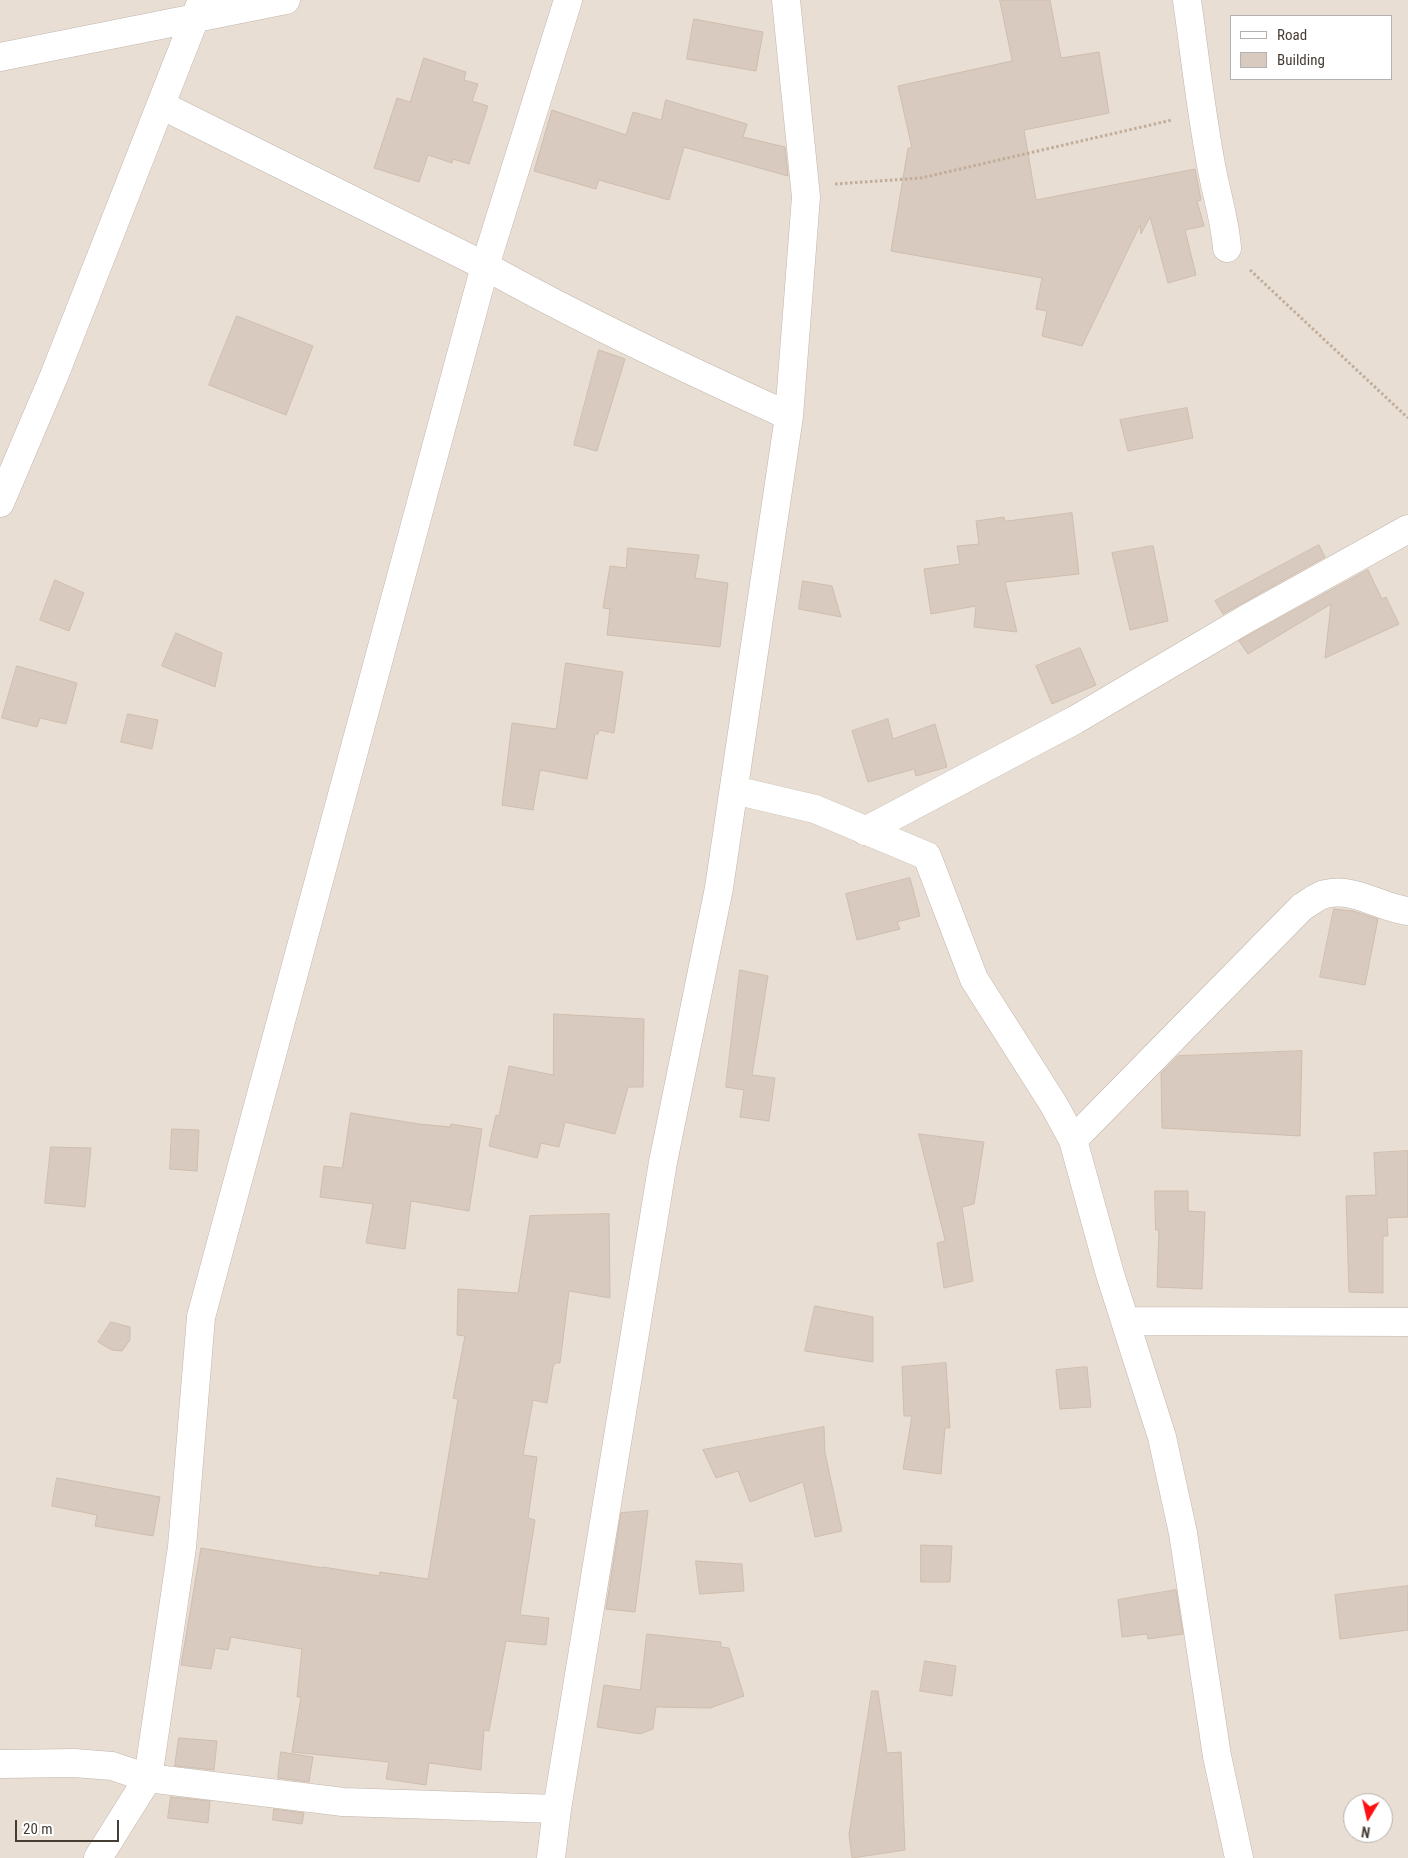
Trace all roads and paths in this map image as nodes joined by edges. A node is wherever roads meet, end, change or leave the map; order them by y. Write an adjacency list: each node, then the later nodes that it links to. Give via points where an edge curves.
1 (286, 0): 5 (street)
2 (568, 0): 11 (street)
3 (786, 0): 9 (street)
4 (1187, 0): 8 (street)
5 (198, 9): 6 (street); 7 (street)
6 (0, 57)
7 (161, 105): 11 (street); 14 (street)
8 (1202, 113): 9 (path, via 920,178); 10 (street)
9 (805, 187): 12 (street)
10 (1228, 248): 13 (path)
11 (485, 266): 12 (street, via 556,306); 23 (street, via 201,1316 182,1547)
12 (788, 416): 16 (street)
13 (1408, 418)
14 (0, 503)
15 (1408, 529): 17 (street, via 1246,619 1075,720)
16 (734, 790): 17 (street, via 815,809); 24 (street, via 719,888 663,1162)
17 (865, 831): 19 (street, via 927,856 974,979 1054,1105)
18 (1408, 912): 19 (street, via 1345,893 1324,894 1302,907)
19 (1072, 1140): 20 (street)
20 (1126, 1321): 21 (street); 27 (street, via 1162,1437 1183,1533 1217,1756)
21 (1408, 1322)
22 (0, 1764): 23 (street, via 112,1766)
23 (148, 1778): 24 (street, via 344,1802); 25 (street)
24 (557, 1809): 26 (street)
25 (98, 1858)
26 (552, 1858)
27 (1239, 1858)

